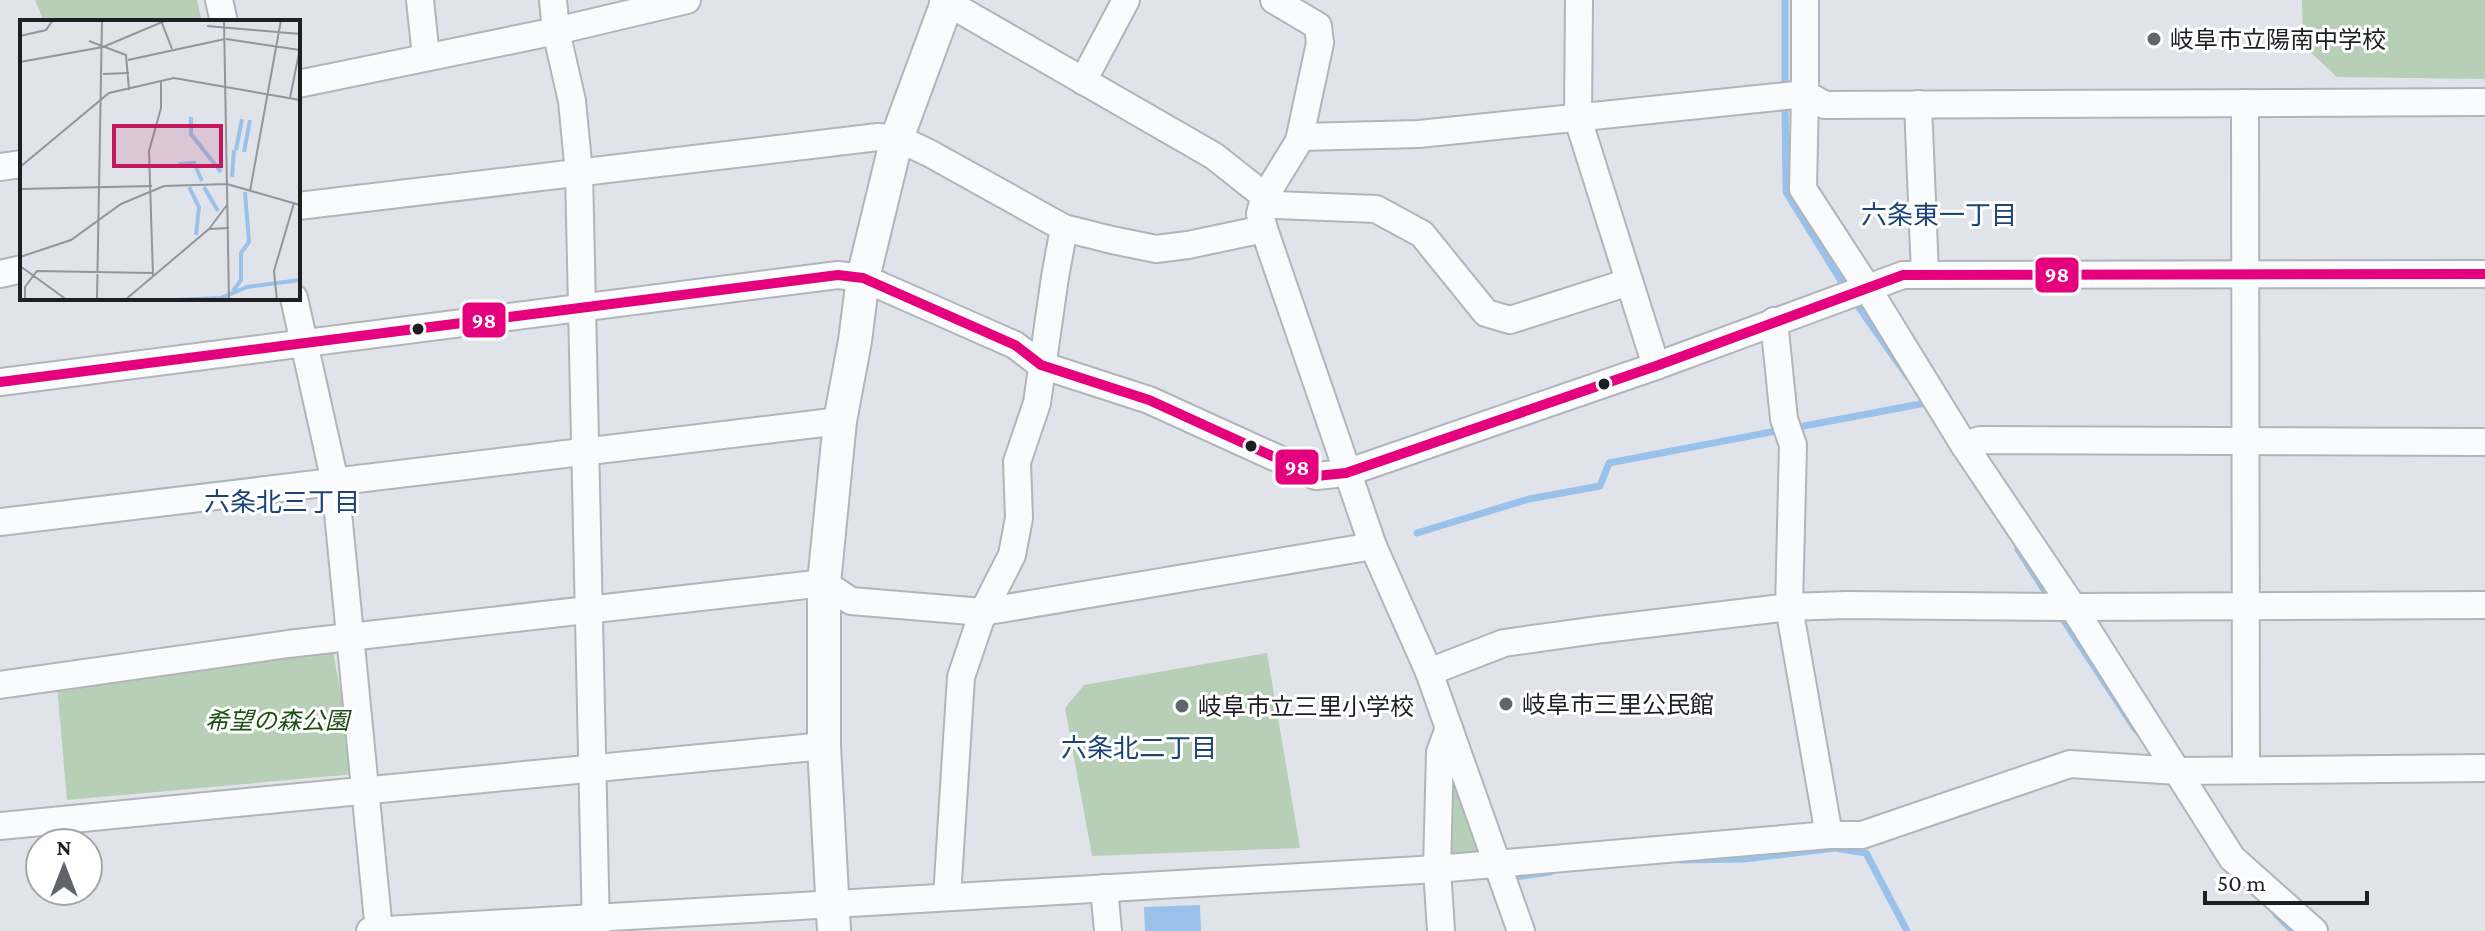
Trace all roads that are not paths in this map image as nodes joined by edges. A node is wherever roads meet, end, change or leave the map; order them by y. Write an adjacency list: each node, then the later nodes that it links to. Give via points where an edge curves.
1 (219, 0): 10 (street)
2 (420, 0): 12 (street)
3 (553, 0): 11 (street)
4 (687, 0): 11 (street)
5 (1126, 0): 13 (street)
6 (1274, 0): 20 (street, via 1318,26 1320,43)
7 (1579, 0): 19 (street)
8 (1805, 0): 15 (street)
9 (946, 1): 13 (street); 21 (street)
10 (224, 20)
11 (556, 31): 12 (street); 24 (street, via 572,101)
12 (426, 57): 14 (street)
13 (1083, 81): 25 (street, via 1214,156)
14 (300, 84)
15 (1805, 94): 18 (street, via 1825,105); 19 (street); 36 (street, via 1803,189)
16 (2485, 102): 17 (street)
17 (2245, 103): 18 (street); 33 (street)
18 (1918, 104): 31 (street)
19 (1578, 119): 20 (street, via 1419,134); 35 (street)
20 (1300, 137): 25 (street)
21 (897, 138): 24 (street); 27 (street); 34 (street)
22 (20, 164): 23 (street)
23 (0, 167)
24 (579, 173): 26 (street); 38 (street)
25 (1264, 198): 28 (street); 35 (street, via 1276,205 1376,209 1422,234 1486,313 1510,320)
26 (300, 206)
27 (1064, 228): 28 (street, via 1156,249); 41 (street)
28 (1264, 229): 49 (street)
29 (20, 269): 30 (street)
30 (0, 274)
31 (1925, 274): 33 (street); 36 (street, via 1903,275)
32 (2485, 274): 33 (street)
33 (2246, 275): 45 (street)
34 (863, 278): 38 (street, via 838,275); 41 (street, via 1015,345); 44 (street)
35 (1629, 282): 42 (street)
36 (1868, 289): 39 (street); 47 (street)
37 (294, 300): 40 (street)
38 (582, 308): 40 (street); 48 (street)
39 (1774, 321): 42 (street); 56 (street, via 1784,419 1793,445)
40 (304, 343): 43 (street); 50 (street)
41 (1041, 365): 49 (street, via 1149,400 1316,476); 59 (street, via 1037,403 1017,462 1019,518 1012,555)
42 (1656, 366): 49 (street)
43 (0, 382)
44 (840, 421): 48 (street); 53 (street)
45 (2246, 440): 46 (street); 47 (street, via 1980,440); 54 (street)
46 (2485, 442)
47 (1964, 445): 57 (street)
48 (585, 452): 50 (street); 58 (street)
49 (1346, 473): 52 (street)
50 (335, 482): 51 (street); 60 (street)
51 (0, 522)
52 (1373, 546): 59 (street); 61 (street)
53 (824, 583): 58 (street); 59 (street, via 851,601); 64 (street)
54 (2246, 605): 55 (street); 57 (street); 67 (street)
55 (2485, 605)
56 (1789, 607): 57 (street); 61 (street, via 1504,643); 71 (street)
57 (2073, 607): 68 (street)
58 (590, 609): 60 (street); 66 (street)
59 (983, 612): 75 (street, via 961,677)
60 (351, 637): 62 (street); 69 (street)
61 (1429, 672): 63 (street)
62 (0, 685)
63 (1449, 728): 72 (street); 73 (street, via 1440,752)
64 (824, 746): 66 (street); 76 (street)
65 (2485, 768): 67 (street)
66 (592, 769): 69 (street); 77 (street)
67 (2246, 770): 68 (street)
68 (2178, 771): 71 (street, via 2070,764 1862,835); 83 (street, via 2232,858)
69 (366, 791): 70 (street); 79 (street)
70 (0, 826)
71 (1829, 835): 72 (street)
72 (1496, 862): 73 (street); 82 (street)
73 (1437, 869): 74 (street); 81 (street)
74 (1104, 888): 75 (street); 80 (street)
75 (947, 897): 76 (street)
76 (833, 918): 77 (street)
77 (595, 925): 79 (street)
78 (370, 931): 79 (street)
79 (379, 931)
80 (1108, 931)
81 (1441, 931)
82 (1521, 931)
83 (2314, 931)

